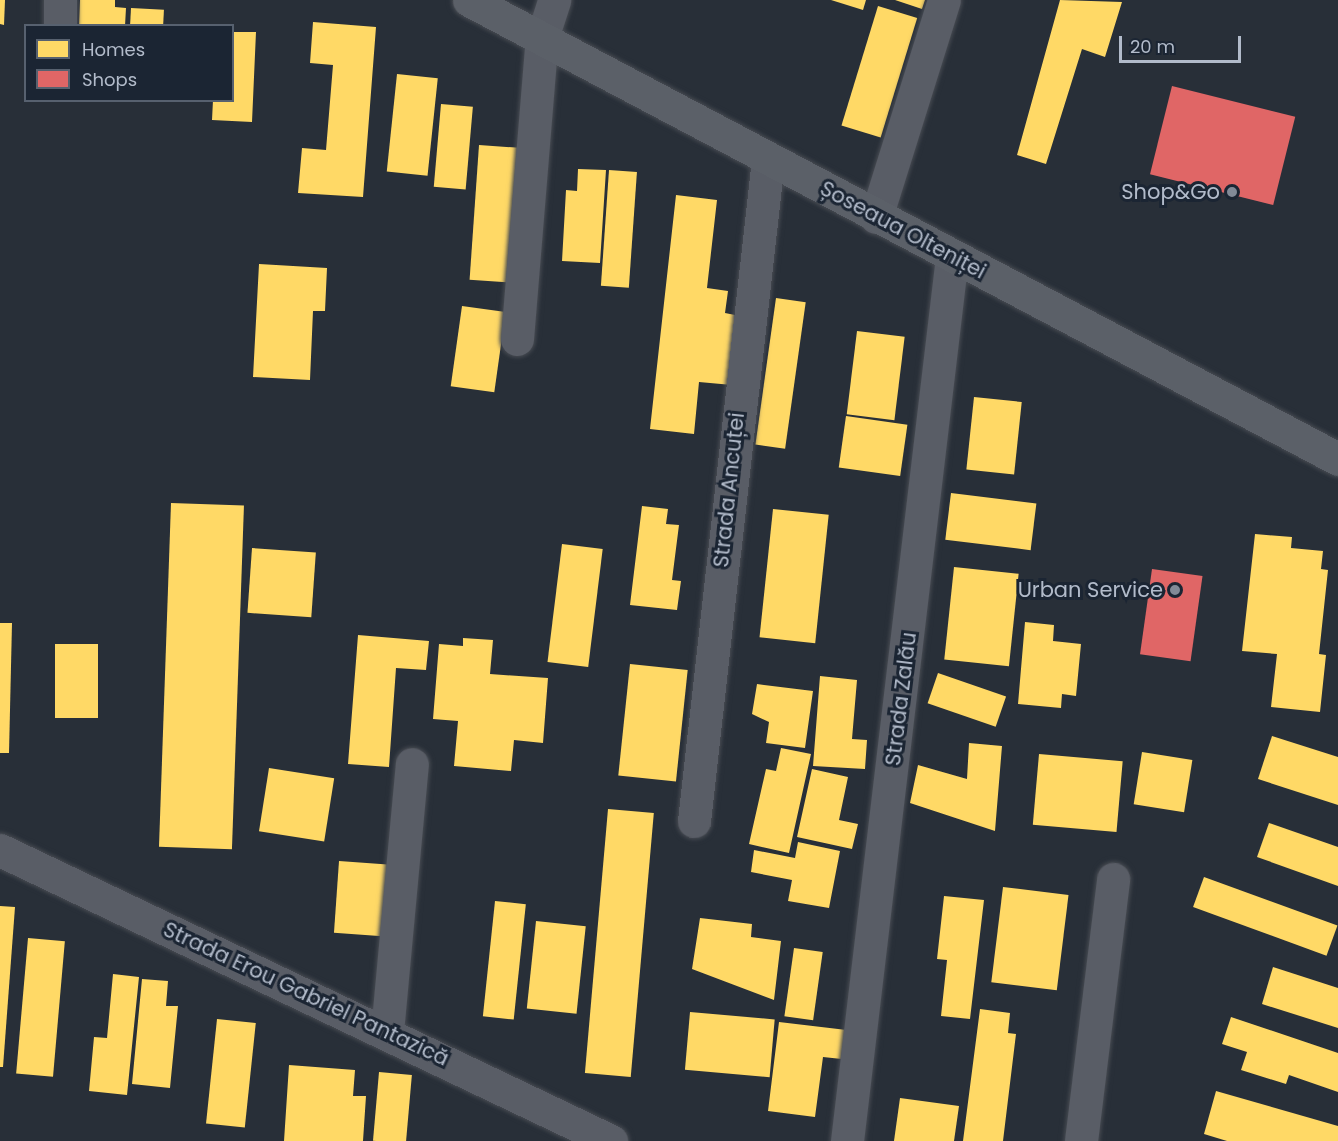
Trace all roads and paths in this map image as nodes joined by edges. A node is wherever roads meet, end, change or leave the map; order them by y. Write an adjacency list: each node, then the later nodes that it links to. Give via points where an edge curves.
1 (60, 0): 5 (street)
2 (469, 0): 6 (main road, Șoseaua Olteniței)
3 (554, 0): 6 (street)
4 (944, 0): 8 (street)
5 (60, 24)
6 (542, 38): 7 (main road, Șoseaua Olteniței); 10 (street)
7 (768, 159): 8 (main road, Șoseaua Olteniței); 13 (street, Strada Ancuței)
8 (876, 217): 9 (main road, Șoseaua Olteniței)
9 (952, 256): 11 (main road, Șoseaua Olteniței); 18 (street, Strada Zalău)
10 (517, 339)
11 (1338, 459)
12 (412, 764): 16 (street)
13 (694, 821)
14 (0, 850): 16 (street, Strada Erou Gabriel Pantazică)
15 (1113, 879): 19 (street)
16 (387, 1032): 17 (street, Strada Erou Gabriel Pantazică)
17 (611, 1141)
18 (847, 1141)
19 (1081, 1141)

